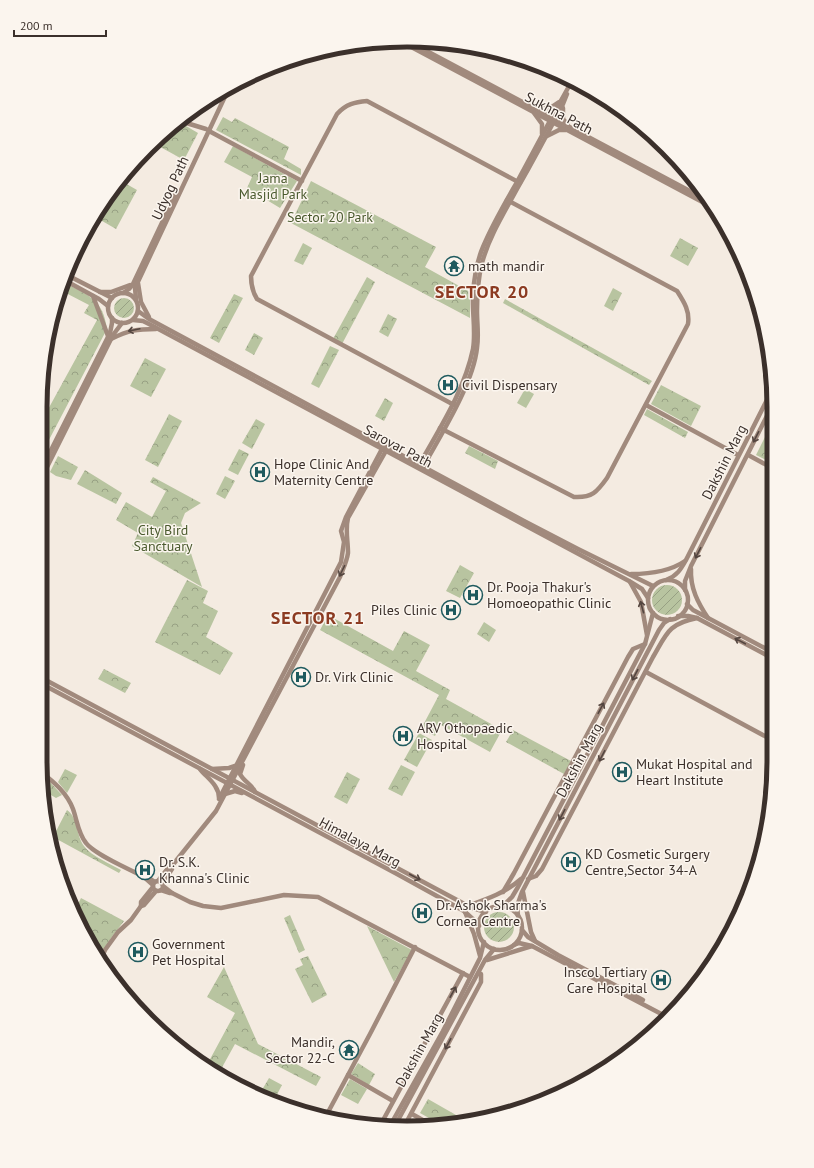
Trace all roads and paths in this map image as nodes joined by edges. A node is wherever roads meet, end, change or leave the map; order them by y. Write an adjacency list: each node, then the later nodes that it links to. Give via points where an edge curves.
1 (412, 47): 7 (main road, Sukhna Path)
2 (420, 48): 7 (main road, Sukhna Path)
3 (570, 86): 6 (main road)
4 (225, 96): 11 (main road, Udyog Path)
5 (221, 99): 11 (main road, Udyog Path)
6 (562, 103): 7 (main road); 8 (main road); 10 (main road, via 563,119)
7 (534, 110): 8 (main road, Sukhna Path); 12 (main road, via 542,124)
8 (552, 120): 10 (main road, Sukhna Path); 12 (main road)
9 (186, 123): 11 (main road)
10 (569, 129): 12 (main road); 15 (main road, Sukhna Path); 17 (main road, Sukhna Path)
11 (208, 130): 13 (main road); 20 (main road, Udyog Path)
12 (544, 136): 14 (main road)
13 (302, 181): 14 (main road, via 342,108 356,102 367,101); 35 (main road, via 251,276 253,294 257,299)
14 (519, 182): 16 (main road)
15 (698, 195)
16 (509, 201): 35 (main road, via 482,264 477,293 477,349 467,381); 36 (main road, via 677,291 687,309 688,324)
17 (703, 202)
18 (71, 277): 21 (main road)
19 (69, 283): 23 (main road)
20 (135, 283): 21 (main road, via 112,292); 22 (main road, Udyog Path); 25 (main road, Udyog Path); 29 (main road)
21 (99, 292): 24 (main road)
22 (123, 293): 24 (main road); 25 (main road, via 130,294)
23 (93, 296): 26 (main road); 33 (main road)
24 (112, 298): 26 (main road)
25 (136, 299): 27 (main road)
26 (108, 306): 28 (main road)
27 (138, 311): 29 (main road, Sarovar Path); 30 (main road)
28 (112, 318): 31 (main road); 33 (main road)
29 (150, 319): 40 (main road, Sarovar Path)
30 (133, 320): 31 (main road); 32 (main road, Sarovar Path, via 143,321)
31 (122, 323): 33 (main road)
32 (158, 329): 33 (main road, one-way to 33, via 139,329); 39 (main road, Sarovar Path)
33 (109, 338): 45 (main road); 47 (main road)
34 (767, 400): 49 (main road, Dakshin Marg)
35 (454, 405): 38 (main road)
36 (646, 405): 38 (main road, via 598,490 584,498 574,497); 42 (main road)
37 (767, 416): 50 (main road, Dakshin Marg, one-way to 50)
38 (442, 428): 48 (main road)
39 (373, 445): 40 (main road, Sarovar Path); 44 (main road)
40 (385, 448): 41 (main road, Sarovar Path); 44 (main road); 48 (main road, Sarovar Path)
41 (392, 455): 44 (main road); 48 (main road, Sarovar Path)
42 (738, 455)
43 (750, 456): 46 (main road)
44 (380, 457): 75 (main road, one-way to 75, via 348,518 348,554 345,565); 76 (main road, via 343,524 341,562)
45 (47, 458)
46 (767, 465)
47 (47, 466)
48 (420, 467): 51 (main road, Sarovar Path); 53 (main road, Sarovar Path)
49 (686, 560): 51 (main road, via 651,574); 52 (main road, Dakshin Marg, via 674,577)
50 (691, 566): 55 (main road, Dakshin Marg, via 685,581); 61 (main road, via 692,588)
51 (629, 575): 54 (main road, Sarovar Path)
52 (666, 580): 54 (main road); 55 (main road, via 677,582)
53 (629, 581): 56 (main road, Sarovar Path, via 642,589); 64 (main road, one-way to 53, via 641,602)
54 (653, 586): 56 (main road)
55 (685, 590): 57 (main road)
56 (648, 598): 58 (main road)
57 (687, 604): 59 (main road, via 684,612); 61 (main road)
58 (653, 613): 62 (main road); 64 (main road, Dakshin Marg)
59 (678, 616): 60 (main road); 62 (main road)
60 (697, 618): 63 (main road, via 678,623); 69 (main road, one-way to 60)
61 (708, 618): 68 (main road)
62 (670, 619): 65 (main road, Dakshin Marg, via 664,623)
63 (667, 633): 65 (main road); 70 (main road)
64 (647, 637): 66 (main road, Dakshin Marg)
65 (654, 640): 67 (main road, Dakshin Marg)
66 (645, 644): 86 (main road, one-way to 66, via 633,648); 87 (main road, Dakshin Marg)
67 (649, 649): 70 (main road); 88 (main road, Dakshin Marg, one-way to 88)
68 (767, 649)
69 (767, 655)
70 (650, 662): 71 (main road)
71 (646, 672): 74 (main road); 88 (main road, one-way to 88, via 542,869 536,876)
72 (47, 681): 78 (main road, Himalaya Marg)
73 (47, 687): 77 (main road, Himalaya Marg)
74 (767, 737)
75 (243, 759): 80 (main road); 81 (main road, via 240,774)
76 (235, 766): 78 (main road); 80 (main road)
77 (199, 768): 80 (main road, Himalaya Marg); 84 (main road, via 215,787 219,794)
78 (212, 769): 80 (main road, Himalaya Marg)
79 (48, 777): 89 (main road, via 67,798 85,842 92,850 146,876)
80 (229, 781): 81 (main road, Himalaya Marg); 82 (main road); 83 (main road, Himalaya Marg); 84 (main road)
81 (255, 792): 92 (main road, Himalaya Marg, one-way to 92)
82 (225, 794): 83 (main road, via 235,791); 85 (main road)
83 (249, 795): 94 (main road, Himalaya Marg)
84 (218, 801): 85 (main road)
85 (212, 815): 89 (main road, via 169,867)
86 (538, 828): 87 (main road); 91 (main road)
87 (542, 841): 88 (main road, Dakshin Marg)
88 (526, 878): 90 (main road, Dakshin Marg); 91 (main road); 93 (main road, Dakshin Marg)
89 (158, 886): 103 (main road, via 190,902 221,908 284,895 318,897); 105 (main road, via 118,932)
90 (522, 890): 96 (main road, Dakshin Marg, via 517,906); 99 (main road)
91 (502, 892): 92 (main road)
92 (467, 906): 95 (main road, Himalaya Marg)
93 (503, 906): 95 (main road, via 491,908); 96 (main road)
94 (464, 911): 97 (main road, Himalaya Marg); 106 (main road, via 474,934)
95 (486, 912): 97 (main road)
96 (518, 916): 98 (main road)
97 (479, 926): 100 (main road)
98 (522, 930): 99 (main road); 101 (main road)
99 (535, 941): 112 (main road)
100 (484, 942): 104 (main road); 106 (main road, Dakshin Marg)
101 (514, 945): 102 (main road, via 519,943); 104 (main road, via 505,949)
102 (532, 946): 107 (main road); 111 (main road)
103 (416, 947): 109 (main road); 113 (main road)
104 (494, 949): 107 (main road, Dakshin Marg)
105 (104, 954)
106 (480, 958): 110 (main road, Dakshin Marg)
107 (485, 960): 108 (main road, Dakshin Marg)
108 (479, 973): 116 (main road, one-way to 116, via 480,982); 120 (main road, Dakshin Marg)
109 (464, 974): 110 (main road); 114 (main road, one-way to 109)
110 (470, 977): 118 (main road, Dakshin Marg)
111 (664, 1013)
112 (665, 1013)
113 (348, 1076): 114 (main road); 115 (main road)
114 (393, 1101): 117 (main road)
115 (328, 1112)
116 (412, 1114): 119 (main road); 121 (main road)
117 (383, 1120)
118 (393, 1120)
119 (423, 1120)
120 (398, 1121)
121 (407, 1121)

